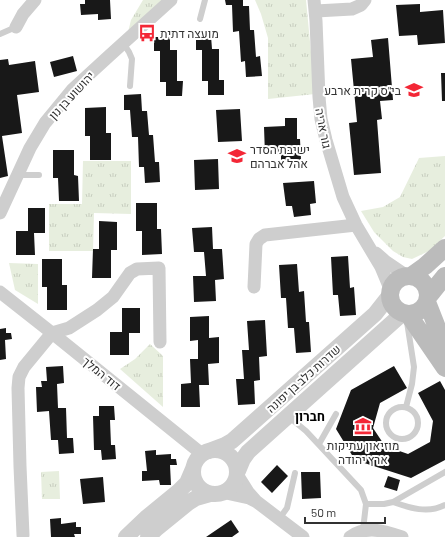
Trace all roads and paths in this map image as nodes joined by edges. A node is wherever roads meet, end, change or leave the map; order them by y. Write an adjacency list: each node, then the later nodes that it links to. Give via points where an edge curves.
1 (35, 0): 7 (street)
2 (171, 0): 9 (street, יהושוע בן נון)
3 (205, 0): 6 (lane)
4 (365, 0): 5 (street, via 352,9)
5 (315, 5): 14 (street, גור אריה, via 319,97 323,126 343,197)
6 (200, 19)
7 (16, 27): 8 (lane)
8 (0, 34)
9 (123, 43): 10 (lane, via 132,59); 11 (street, יהושוע בן נון, via 74,90 46,123)
10 (130, 86)
11 (17, 175): 12 (lane); 13 (street, יהושוע בן נון)
12 (39, 175)
13 (0, 213)
14 (356, 225): 15 (street, גור אריה); 19 (street, via 259,238 256,244)
15 (369, 247): 17 (street, גור אריה); 21 (street, גור אריה, via 381,267)
16 (445, 248): 17 (main road)
17 (409, 276): 21 (main road, via 397,281); 22 (main road, via 424,283)
18 (445, 276): 22 (main road)
19 (254, 287)
20 (0, 292): 24 (street, דוד המלך)
21 (391, 293): 23 (main road, via 394,306); 32 (street, שדרות כלב בן יפונה, via 375,314 232,441)
22 (427, 300): 23 (main road, via 419,311); 26 (main road)
23 (405, 314): 27 (main road); 28 (lane, via 414,367); 30 (street, שדרות כלב בן יפונה)
24 (52, 333): 25 (street, via 69,328 113,297 130,273 137,269 159,268); 32 (street, דוד המלך); 44 (street, via 19,377)
25 (160, 342)
26 (445, 343)
27 (445, 368)
28 (406, 407): 28 (lane, via 395,408 386,421 388,432 398,439 411,437 418,428 417,417)
29 (336, 414): 31 (lane)
30 (288, 416): 31 (lane); 36 (street, שדרות כלב בן יפונה, via 248,452 242,459)
31 (319, 444): 40 (lane, via 361,490)
32 (206, 452): 33 (street, via 198,458); 36 (street, via 216,450 228,454 237,465)
33 (193, 469): 37 (street, via 193,476 199,488 204,492); 45 (street, via 187,483)
34 (445, 472): 39 (lane)
35 (295, 473): 42 (lane, via 286,508)
36 (238, 474): 37 (street, via 231,488); 38 (street)
37 (218, 494): 38 (street, via 249,498); 46 (street, via 196,498)
38 (257, 502): 42 (street)
39 (393, 502): 40 (lane); 41 (lane, via 428,510)
40 (366, 504): 43 (lane)
41 (445, 505)
42 (279, 519): 47 (street)
43 (362, 530): 48 (street); 49 (street, via 383,531)
44 (23, 535)
45 (126, 537)
46 (148, 537)
47 (303, 537)
48 (350, 537)
49 (402, 537)

